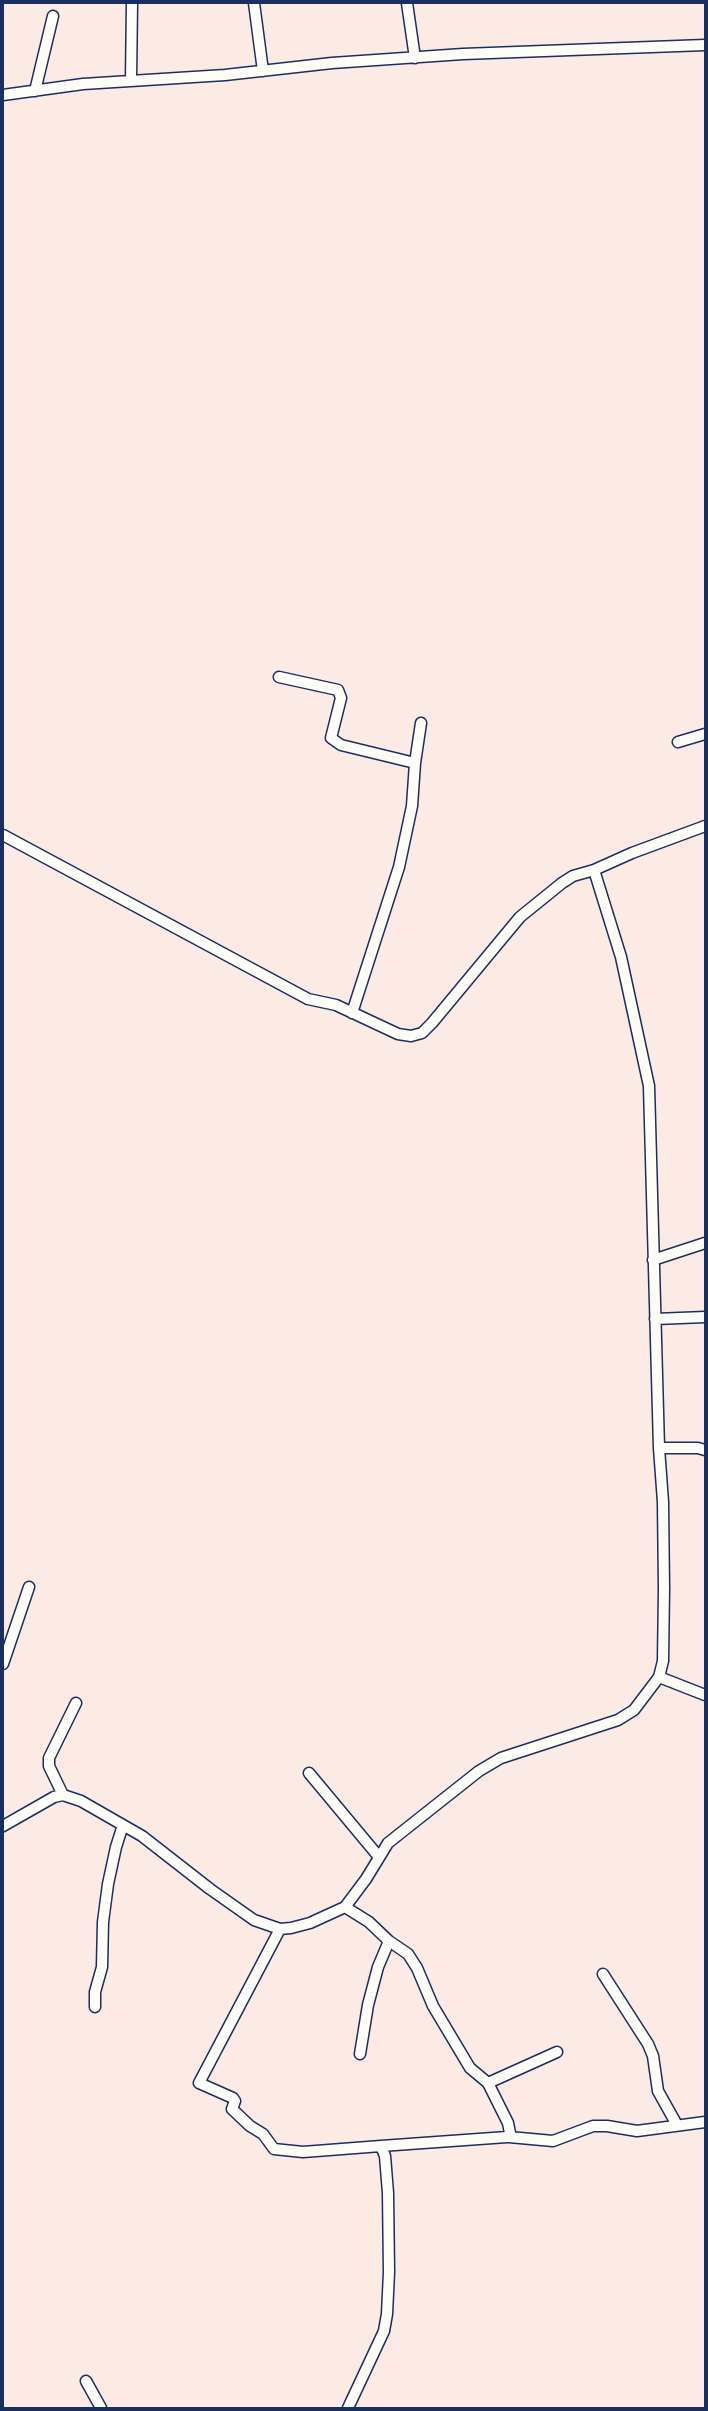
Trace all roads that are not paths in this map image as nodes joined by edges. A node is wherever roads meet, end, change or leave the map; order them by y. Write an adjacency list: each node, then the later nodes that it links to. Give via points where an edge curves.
1 (132, 3): 8 (street)
2 (254, 3): 7 (street)
3 (407, 3): 6 (street)
4 (53, 16): 9 (street)
5 (705, 45): 6 (street)
6 (415, 58): 7 (street)
7 (263, 71): 8 (street)
8 (131, 80): 9 (street)
9 (35, 91): 10 (street)
10 (3, 95)
11 (279, 677): 15 (street, via 338,690 341,698 331,738 341,745)
12 (421, 723): 15 (street)
13 (705, 734): 14 (street)
14 (678, 742)
15 (415, 763): 19 (street, via 412,806 399,867)
16 (705, 826): 18 (street)
17 (3, 835): 19 (street, via 308,999 336,1005)
18 (594, 870): 19 (street, via 573,876 520,917 422,1033 411,1036 398,1034); 21 (street, via 621,957 649,1086)
19 (352, 1013)
20 (705, 1243): 21 (street, via 684,1252)
21 (653, 1260): 23 (street)
22 (705, 1317): 23 (street)
23 (655, 1319): 24 (street)
24 (659, 1448): 25 (street); 28 (street, via 663,1502 664,1589 662,1661)
25 (705, 1450)
26 (29, 1587): 27 (street)
27 (3, 1664)
28 (659, 1677): 29 (street); 35 (street, via 634,1710 618,1720 501,1758 478,1771 401,1831 388,1843)
29 (705, 1695)
30 (76, 1703): 32 (street, via 49,1758 49,1766)
31 (309, 1773): 35 (street)
32 (63, 1795): 33 (street, via 81,1801); 34 (street, via 46,1800)
33 (124, 1825): 37 (street, via 254,1920); 40 (street, via 108,1884 103,1922 102,1967 95,1992)
34 (3, 1826)
35 (379, 1857): 36 (street)
36 (345, 1907): 37 (street, via 310,1923); 38 (street, via 369,1922)
37 (280, 1929): 47 (street, via 199,2083 233,2098 235,2101 232,2109 246,2123 263,2134 274,2149 303,2152)
38 (389, 1941): 42 (street, via 378,1967 368,2005); 43 (street, via 408,1954 417,1968 433,2006 470,2068)
39 (604, 1974): 45 (street, via 648,2044 653,2056 658,2091)
40 (95, 2007)
41 (557, 2052): 43 (street)
42 (360, 2054)
43 (488, 2083): 46 (street, via 508,2123)
44 (705, 2122): 45 (street)
45 (677, 2125): 46 (street, via 637,2131 593,2126 553,2141)
46 (509, 2137): 47 (street)
47 (381, 2146): 50 (street, via 385,2156 388,2193 387,2314 384,2331)
48 (86, 2381): 49 (street)
49 (101, 2408)
50 (348, 2408)

